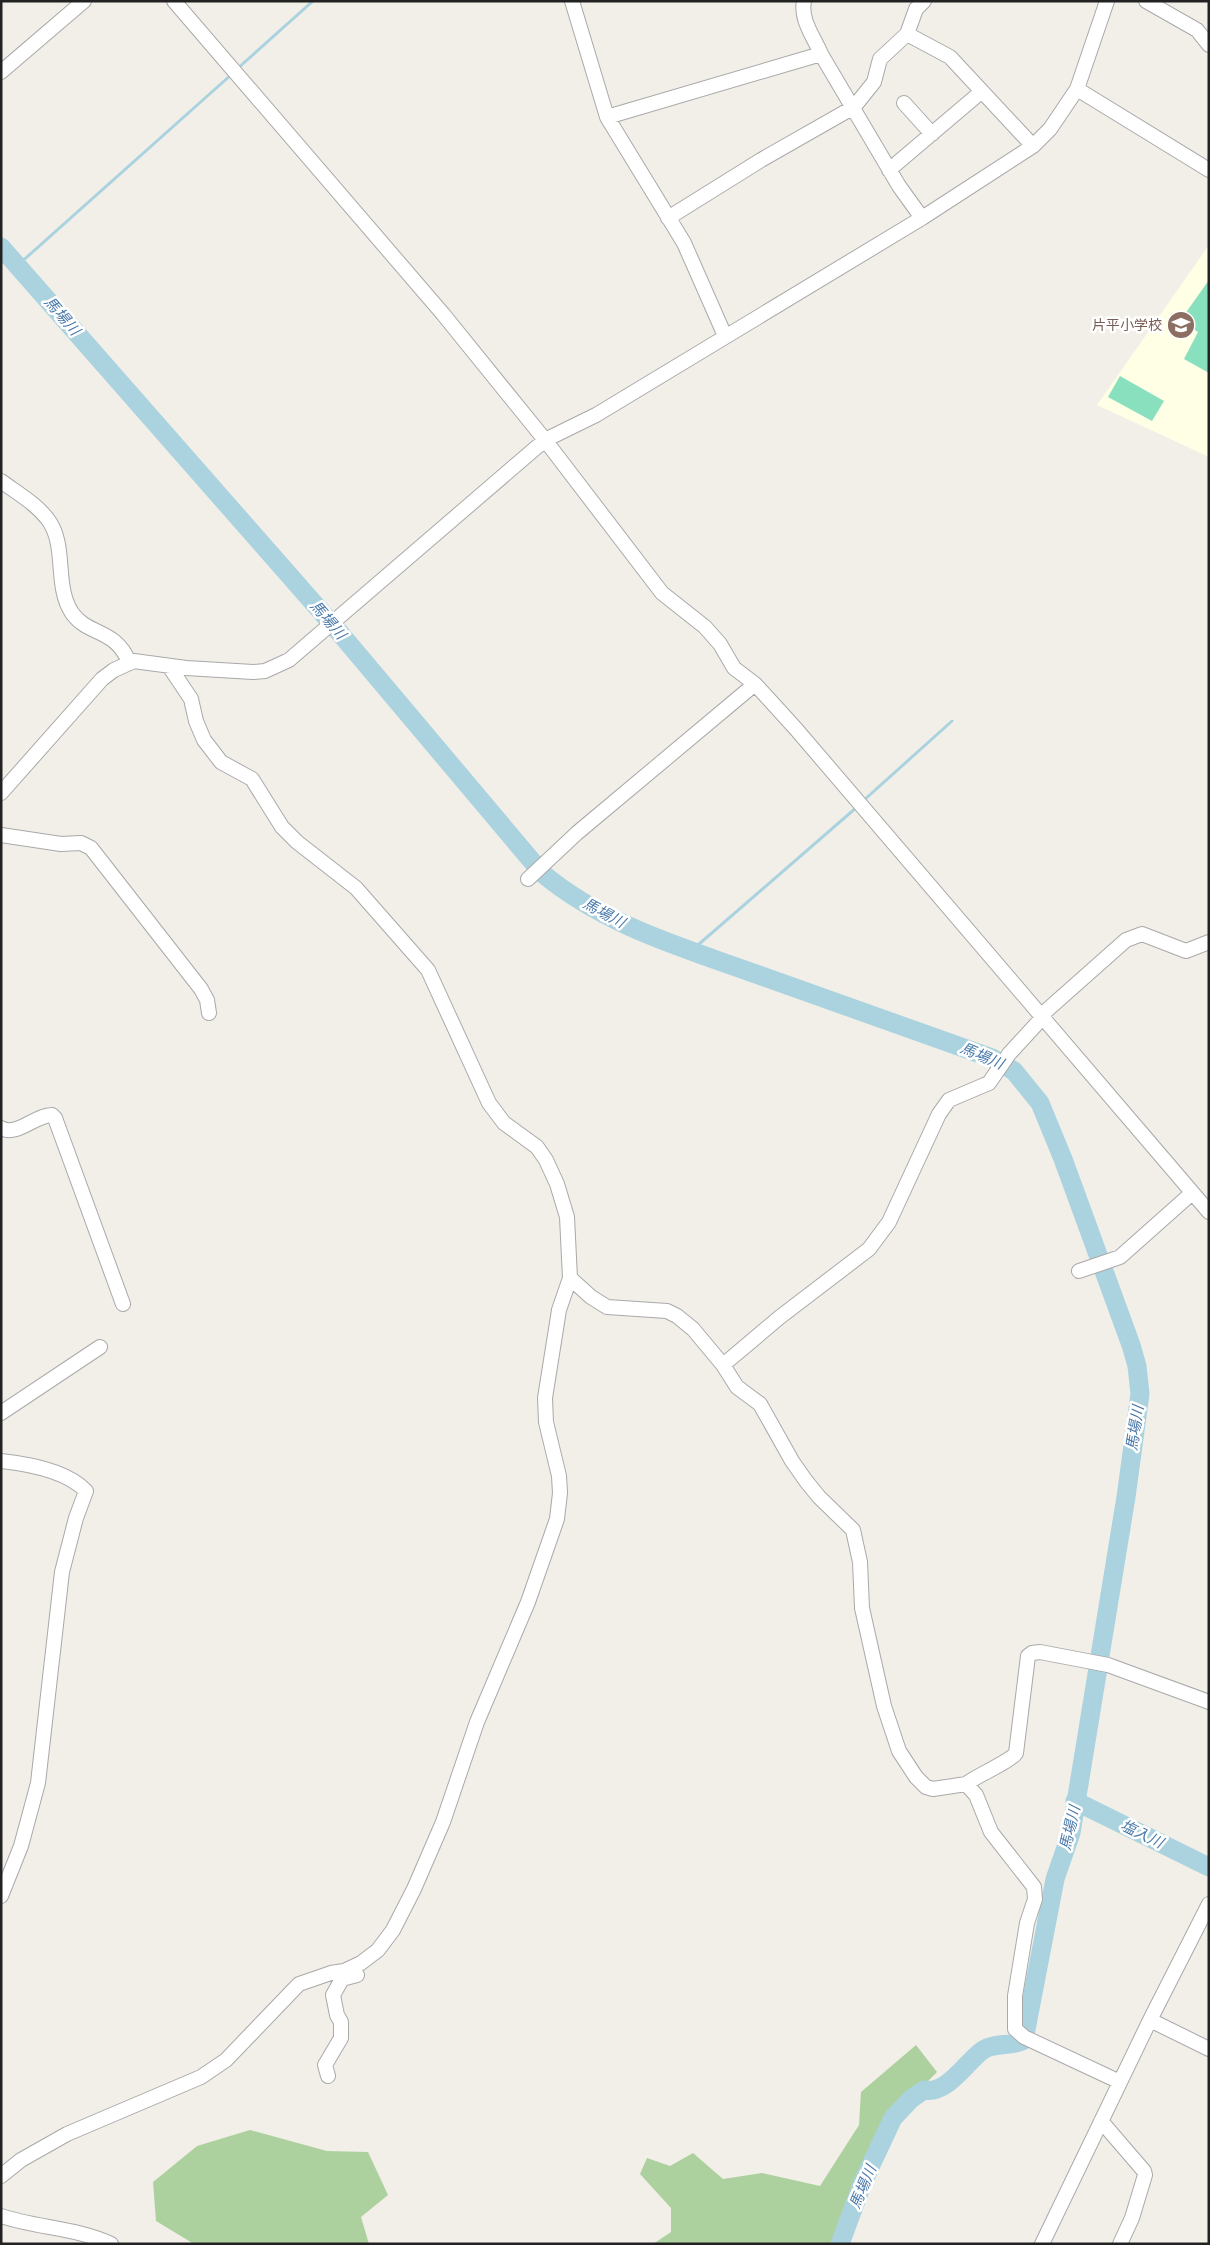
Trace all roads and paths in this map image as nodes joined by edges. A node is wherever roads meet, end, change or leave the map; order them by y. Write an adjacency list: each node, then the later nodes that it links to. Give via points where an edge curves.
1 (84, 1): 11 (street)
2 (174, 1): 24 (street, via 436,306)
3 (572, 1): 16 (street)
4 (804, 1): 10 (street, via 802,12)
5 (924, 1): 8 (street, via 916,9)
6 (1107, 1): 12 (street)
7 (1146, 1): 9 (street, via 1197,30)
8 (907, 34): 13 (street, via 950,57); 15 (street, via 882,56 875,69 874,82)
9 (1209, 45)
10 (821, 54): 15 (street); 16 (street)
11 (1, 72)
12 (1077, 89): 18 (street, via 1050,130); 20 (street)
13 (981, 92): 17 (street); 18 (street)
14 (904, 103): 17 (street)
15 (854, 108): 19 (street); 21 (street, via 761,160)
16 (607, 117): 21 (street)
17 (932, 134): 19 (street)
18 (1033, 146): 22 (street)
19 (889, 170): 22 (street)
20 (1209, 170)
21 (668, 218): 23 (street, via 684,244)
22 (922, 218): 23 (street)
23 (725, 336): 24 (street, via 596,415)
24 (545, 440): 27 (street, via 289,660 265,671); 28 (street, via 662,594 705,626 734,668)
25 (1, 481): 26 (street, via 51,524 64,596 73,615 118,644)
26 (129, 662): 27 (street); 29 (street, via 102,679)
27 (169, 666): 39 (street, via 191,699 204,740 221,762 252,779 282,827 356,888 428,970 489,1103 504,1123 537,1147 550,1168 567,1217)
28 (756, 684): 31 (street, via 577,833); 34 (street)
29 (1, 793)
30 (1, 835): 33 (street, via 61,844 82,843 92,848 201,989)
31 (528, 879)
32 (1209, 942): 34 (street, via 1186,951 1142,934 1132,936)
33 (210, 1013)
34 (1042, 1018): 36 (street); 42 (street, via 982,1087 953,1098 944,1106 889,1222 869,1250)
35 (1, 1128): 40 (street, via 16,1129 42,1116 52,1115 55,1118)
36 (1192, 1192): 37 (street); 38 (street, via 1120,1257)
37 (1209, 1212)
38 (1079, 1271)
39 (570, 1278): 42 (street, via 607,1307 667,1311 677,1316 694,1329); 49 (street, via 559,1310 545,1398 546,1422 559,1476 556,1524 528,1602 477,1722 432,1849 393,1930)
40 (123, 1304)
41 (100, 1347): 43 (street)
42 (723, 1365): 46 (street, via 737,1387 756,1399 765,1410 792,1461 819,1497 853,1530 860,1562 862,1608 884,1706 899,1751 926,1787)
43 (1, 1413)
44 (1, 1462): 47 (street, via 26,1464 77,1482 86,1491 62,1572 38,1783 21,1846)
45 (1209, 1702): 46 (street, via 1108,1665 1032,1653 1028,1656 1016,1753)
46 (966, 1784): 53 (street, via 976,1795 991,1832 1034,1887 1035,1899 1027,1923 1014,1996 1015,2029 1024,2037)
47 (1, 1896)
48 (1209, 1904): 50 (street)
49 (374, 1953): 52 (street, via 379,1959 374,1965 342,1980 333,1995 342,2029 339,2042 325,2065); 55 (street, via 344,1971 299,1984 226,2060 201,2078 68,2134 21,2160)
50 (1150, 2020): 51 (street); 53 (street)
51 (1209, 2049)
52 (328, 2076)
53 (1120, 2082): 54 (street)
54 (1101, 2122): 58 (street); 59 (street, via 1145,2175)
55 (1, 2176)
56 (1, 2216): 57 (street, via 52,2229 94,2235)
57 (111, 2244)
58 (1042, 2244)
59 (1120, 2244)

